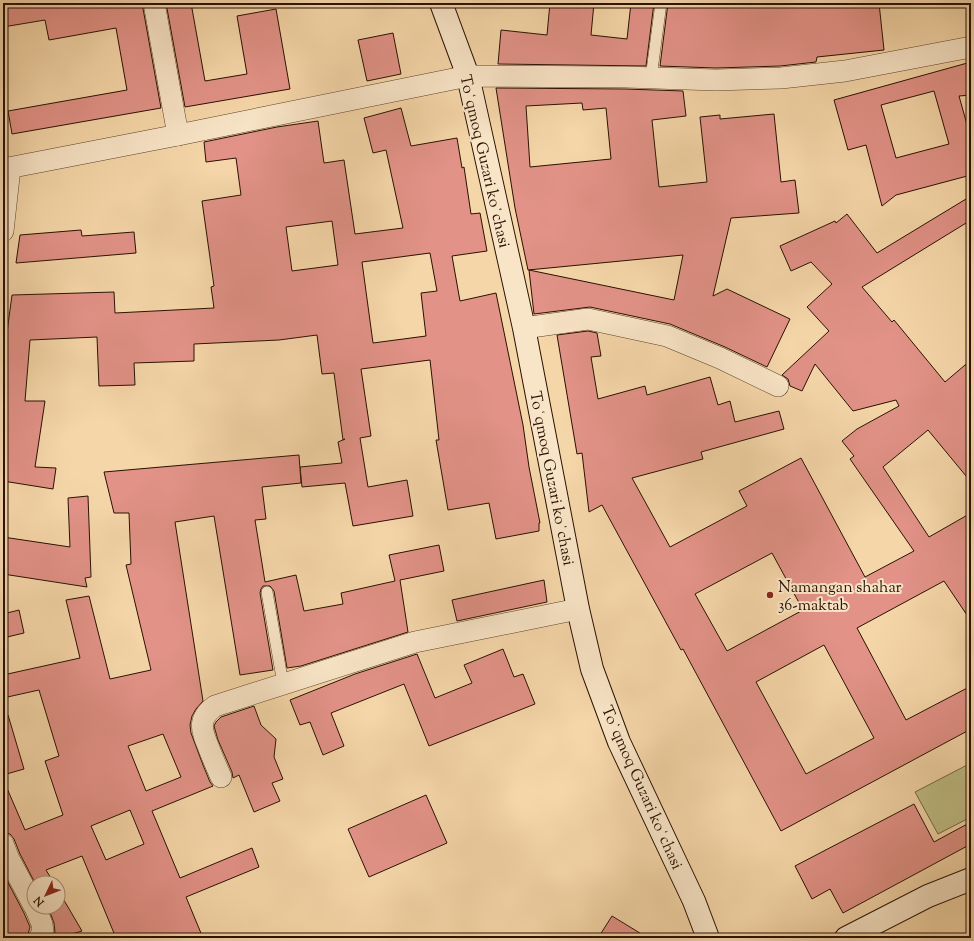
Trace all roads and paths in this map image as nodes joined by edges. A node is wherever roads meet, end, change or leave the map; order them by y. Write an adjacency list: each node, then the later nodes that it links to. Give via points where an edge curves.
1 (154, 3): 7 (street)
2 (441, 3): 5 (street, Toʻqmoq Guzari koʻchasi)
3 (661, 3): 6 (lane)
4 (971, 47): 6 (street, via 845,70 781,78)
5 (468, 76): 6 (street); 7 (street); 10 (street, Toʻqmoq Guzari koʻchasi)
6 (651, 78)
7 (178, 135): 8 (street)
8 (6, 169): 9 (street)
9 (3, 231)
10 (524, 328): 11 (street, via 588,319 667,336); 13 (street, Toʻqmoq Guzari koʻchasi)
11 (778, 386)
12 (267, 592): 14 (lane)
13 (578, 609): 14 (street, via 416,642); 21 (street, Toʻqmoq Guzari koʻchasi, via 592,669 619,742 694,901)
14 (283, 684): 15 (street, via 216,706 203,719 201,731)
15 (221, 777)
16 (3, 844): 18 (street)
17 (971, 878): 22 (street, via 928,896)
18 (26, 891)
19 (38, 915): 20 (street, via 43,933)
20 (39, 938)
21 (708, 938)
22 (846, 938)

